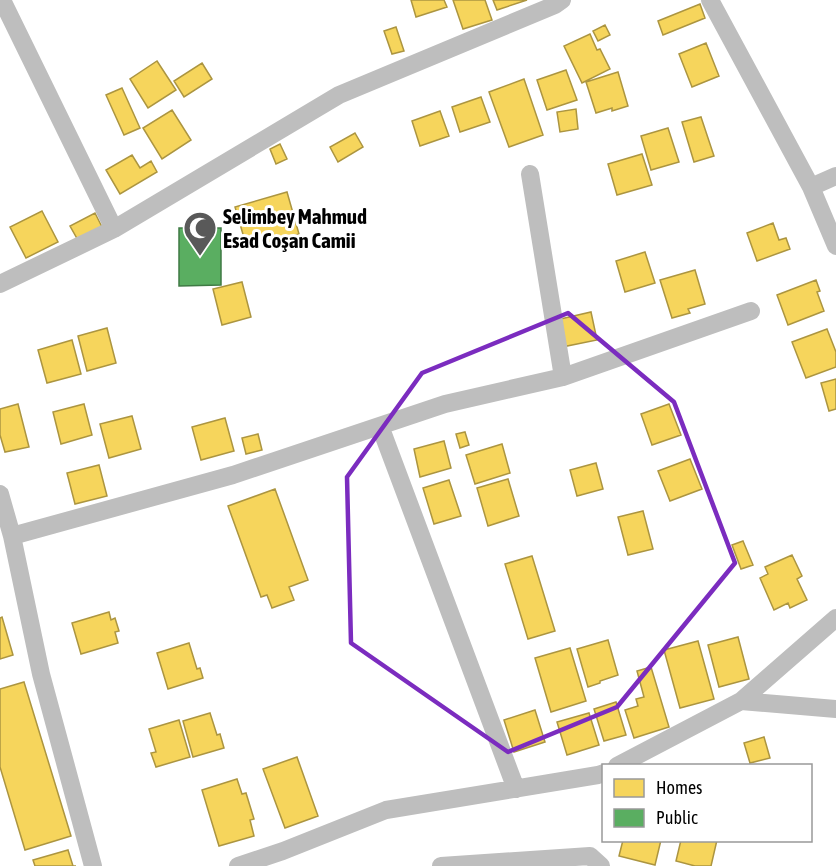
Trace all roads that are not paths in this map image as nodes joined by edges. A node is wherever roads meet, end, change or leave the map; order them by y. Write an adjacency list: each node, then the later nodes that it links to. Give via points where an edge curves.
1 (2, 0): 7 (street)
2 (710, 0): 6 (street)
3 (557, 2): 7 (street, via 339,95)
4 (530, 174): 11 (street)
5 (836, 176): 6 (street)
6 (811, 188): 8 (street)
7 (114, 229): 9 (street)
8 (836, 246)
9 (0, 284)
10 (751, 311): 11 (street)
11 (563, 377): 12 (street, via 445,404)
12 (380, 426): 14 (street, via 233,475); 20 (street)
13 (0, 494): 14 (street)
14 (12, 536): 21 (street, via 41,674)
15 (836, 618): 16 (street)
16 (741, 701): 17 (street); 18 (street)
17 (836, 709)
18 (619, 764)
19 (602, 773): 20 (street)
20 (516, 789): 22 (street, via 386,810)
21 (93, 866)
22 (238, 866)
23 (441, 866): 24 (street, via 590,856)
24 (601, 866)

